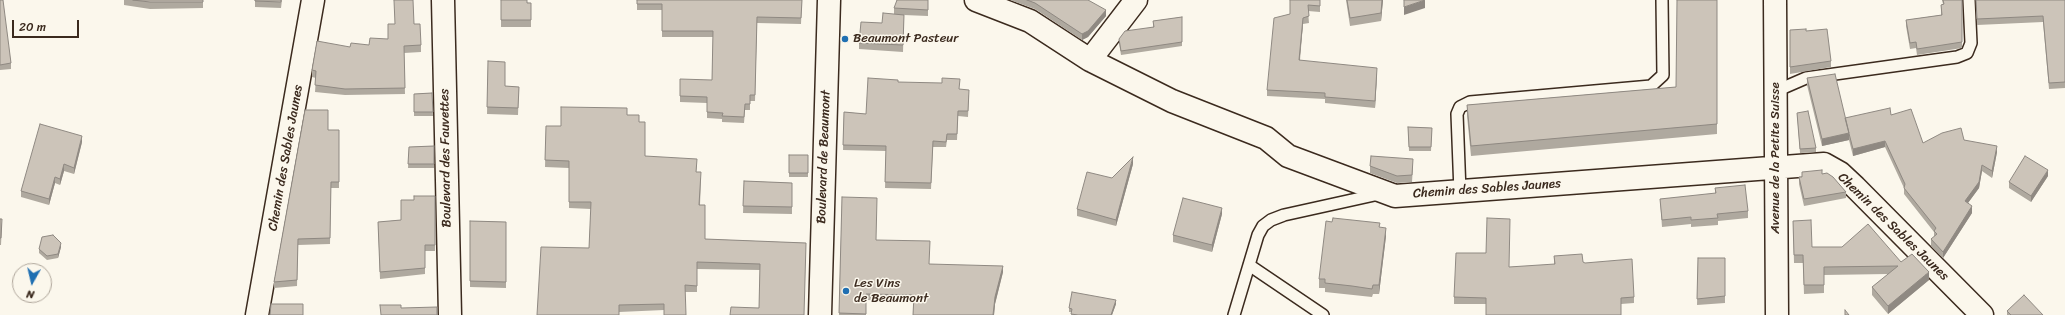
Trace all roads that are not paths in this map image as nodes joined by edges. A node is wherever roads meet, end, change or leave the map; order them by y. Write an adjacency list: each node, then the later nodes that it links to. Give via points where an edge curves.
1 (313, 0): 15 (street, Chemin des Sables Jaunes)
2 (443, 0): 16 (street, Boulevard des Fauvettes)
3 (829, 0): 17 (street, Boulevard de Beaumont)
4 (976, 0): 9 (street, Chemin des Sables Jaunes, via 1030,21)
5 (1136, 0): 9 (street)
6 (1662, 0): 12 (lane, via 1663,75 1652,86 1470,102 1460,106 1457,114)
7 (1775, 0): 10 (street, Avenue de la Petite Suisse)
8 (1969, 0): 10 (lane, via 1971,43 1967,53 1957,57 1806,78)
9 (1090, 60): 13 (street, Chemin des Sables Jaunes, via 1172,101 1266,138 1288,156)
10 (1776, 91): 11 (street, Avenue de la Petite Suisse)
11 (1775, 167): 12 (street, Chemin des Sables Jaunes); 20 (street, Avenue de la Petite Suisse); 21 (street, Chemin des Sables Jaunes, via 1824,164 1840,173)
12 (1460, 192): 13 (street, Chemin des Sables Jaunes, via 1395,196)
13 (1384, 193): 14 (lane, via 1271,220 1258,235)
14 (1249, 265): 18 (lane); 19 (lane)
15 (257, 315)
16 (450, 315)
17 (820, 315)
18 (1234, 315)
19 (1323, 315)
20 (1777, 315)
21 (1982, 315)

